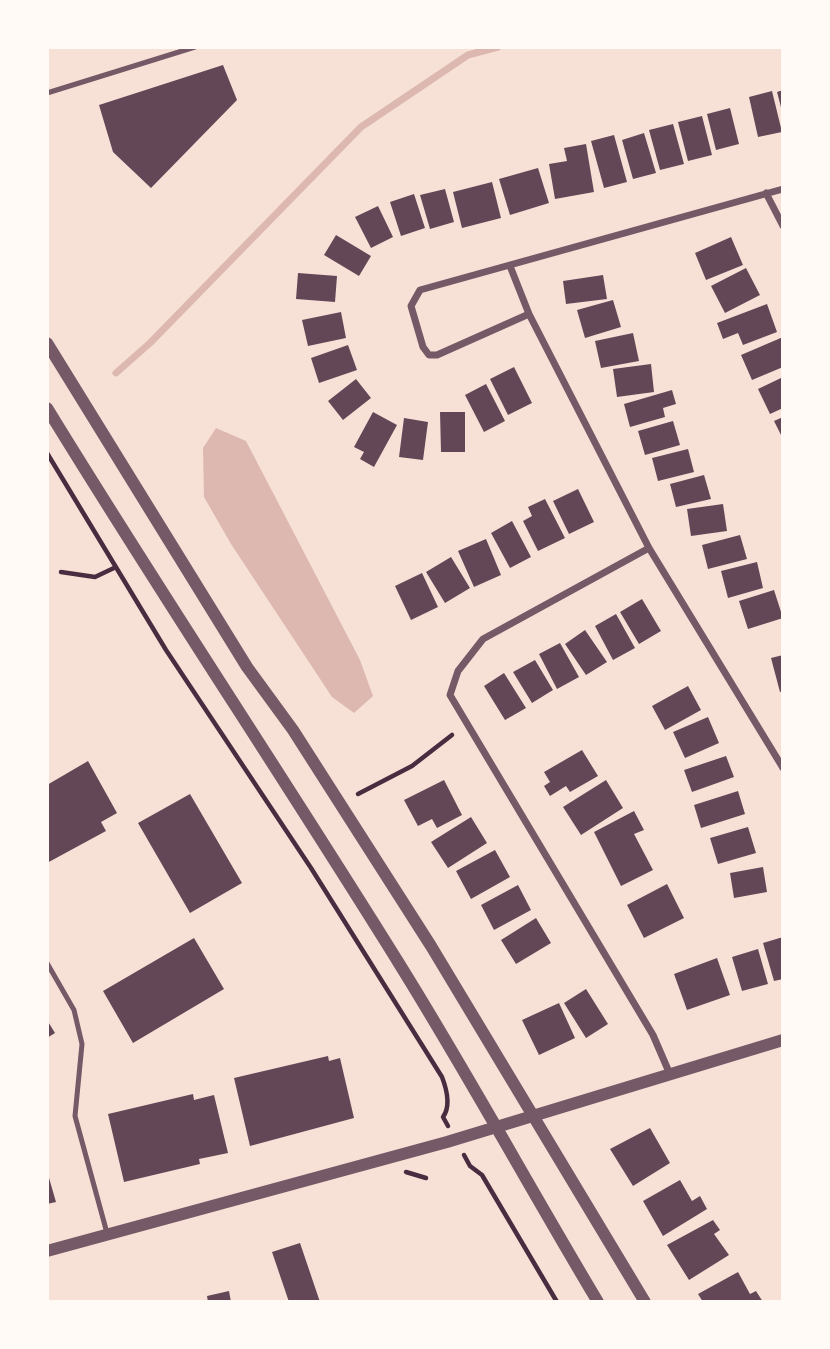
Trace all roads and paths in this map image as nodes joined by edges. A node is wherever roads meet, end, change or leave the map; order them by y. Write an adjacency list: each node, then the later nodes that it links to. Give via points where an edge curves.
1 (195, 47): 2 (lane)
2 (47, 93)
3 (783, 189): 4 (street)
4 (766, 194): 5 (street); 6 (street)
5 (783, 226)
6 (510, 266): 7 (street); 7 (street, via 420,290 411,306 423,347 429,355 437,355)
7 (529, 314): 11 (street)
8 (47, 343): 21 (street, via 247,667 307,751)
9 (47, 408): 22 (street, via 187,636 401,967)
10 (47, 453): 12 (path)
11 (649, 548): 15 (street); 19 (street, via 483,639 458,671 450,695 653,1035)
12 (116, 567): 13 (path, via 95,577); 20 (path, via 442,1077)
13 (61, 572)
14 (452, 735): 16 (path, via 412,766)
15 (782, 764)
16 (358, 794)
17 (47, 963): 24 (lane, via 74,1010 82,1044 75,1116)
18 (783, 1040): 19 (street)
19 (669, 1072): 21 (street)
20 (447, 1111)
21 (534, 1115): 22 (street); 28 (street)
22 (496, 1126): 24 (street); 27 (street)
23 (470, 1166): 26 (path, via 482,1175)
24 (107, 1233): 25 (street)
25 (47, 1251)
26 (557, 1302)
27 (598, 1302)
28 (645, 1302)

